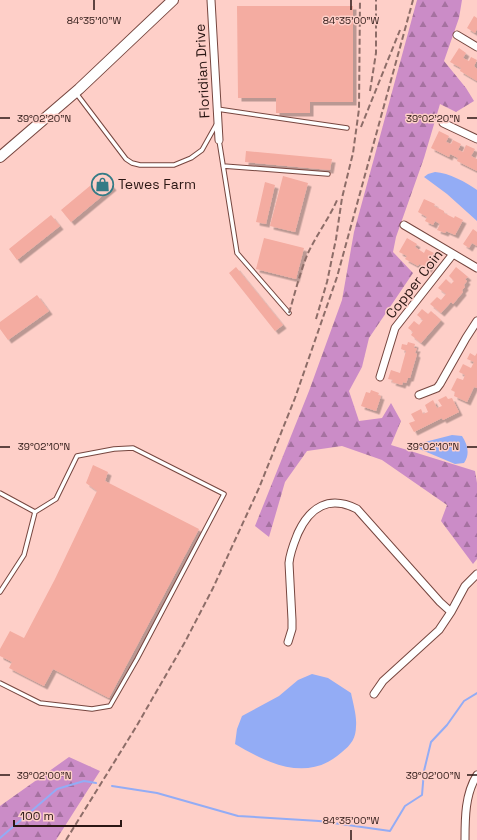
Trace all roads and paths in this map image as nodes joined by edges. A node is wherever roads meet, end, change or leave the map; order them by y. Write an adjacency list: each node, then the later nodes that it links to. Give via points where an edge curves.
1 (173, 0): 5 (main road)
2 (211, 0): 6 (street, Floridian Drive)
3 (457, 35): 4 (street)
4 (477, 48)
5 (75, 92): 7 (lane, via 126,159 140,165 174,165 191,158 202,150); 12 (main road)
6 (217, 110): 7 (street, Floridian Drive); 9 (lane)
7 (218, 121): 11 (street, Floridian Drive)
8 (443, 123): 10 (street)
9 (347, 128)
10 (477, 139)
11 (219, 140): 13 (lane)
12 (0, 157)
13 (223, 166): 14 (lane); 18 (lane, via 237,253)
14 (328, 174)
15 (404, 224): 16 (street)
16 (454, 254): 17 (street); 20 (street, Copper Coin, via 395,328)
17 (477, 268)
18 (289, 313)
19 (477, 321): 21 (street, via 437,388)
20 (380, 377)
21 (420, 395)
22 (0, 493): 23 (lane)
23 (35, 512): 25 (lane, via 24,556); 28 (lane, via 56,499 77,456 114,449 133,448 224,494 110,706 92,709 40,704)
24 (477, 574): 26 (street, via 465,586)
25 (0, 592)
26 (452, 612): 27 (street, via 440,602 357,509 343,503 325,504 305,518 292,547 289,563 292,629); 29 (street, via 439,630 383,681)
27 (288, 642)
28 (0, 683)
29 (374, 694)
30 (477, 775): 31 (street, via 467,804)
31 (465, 840)

